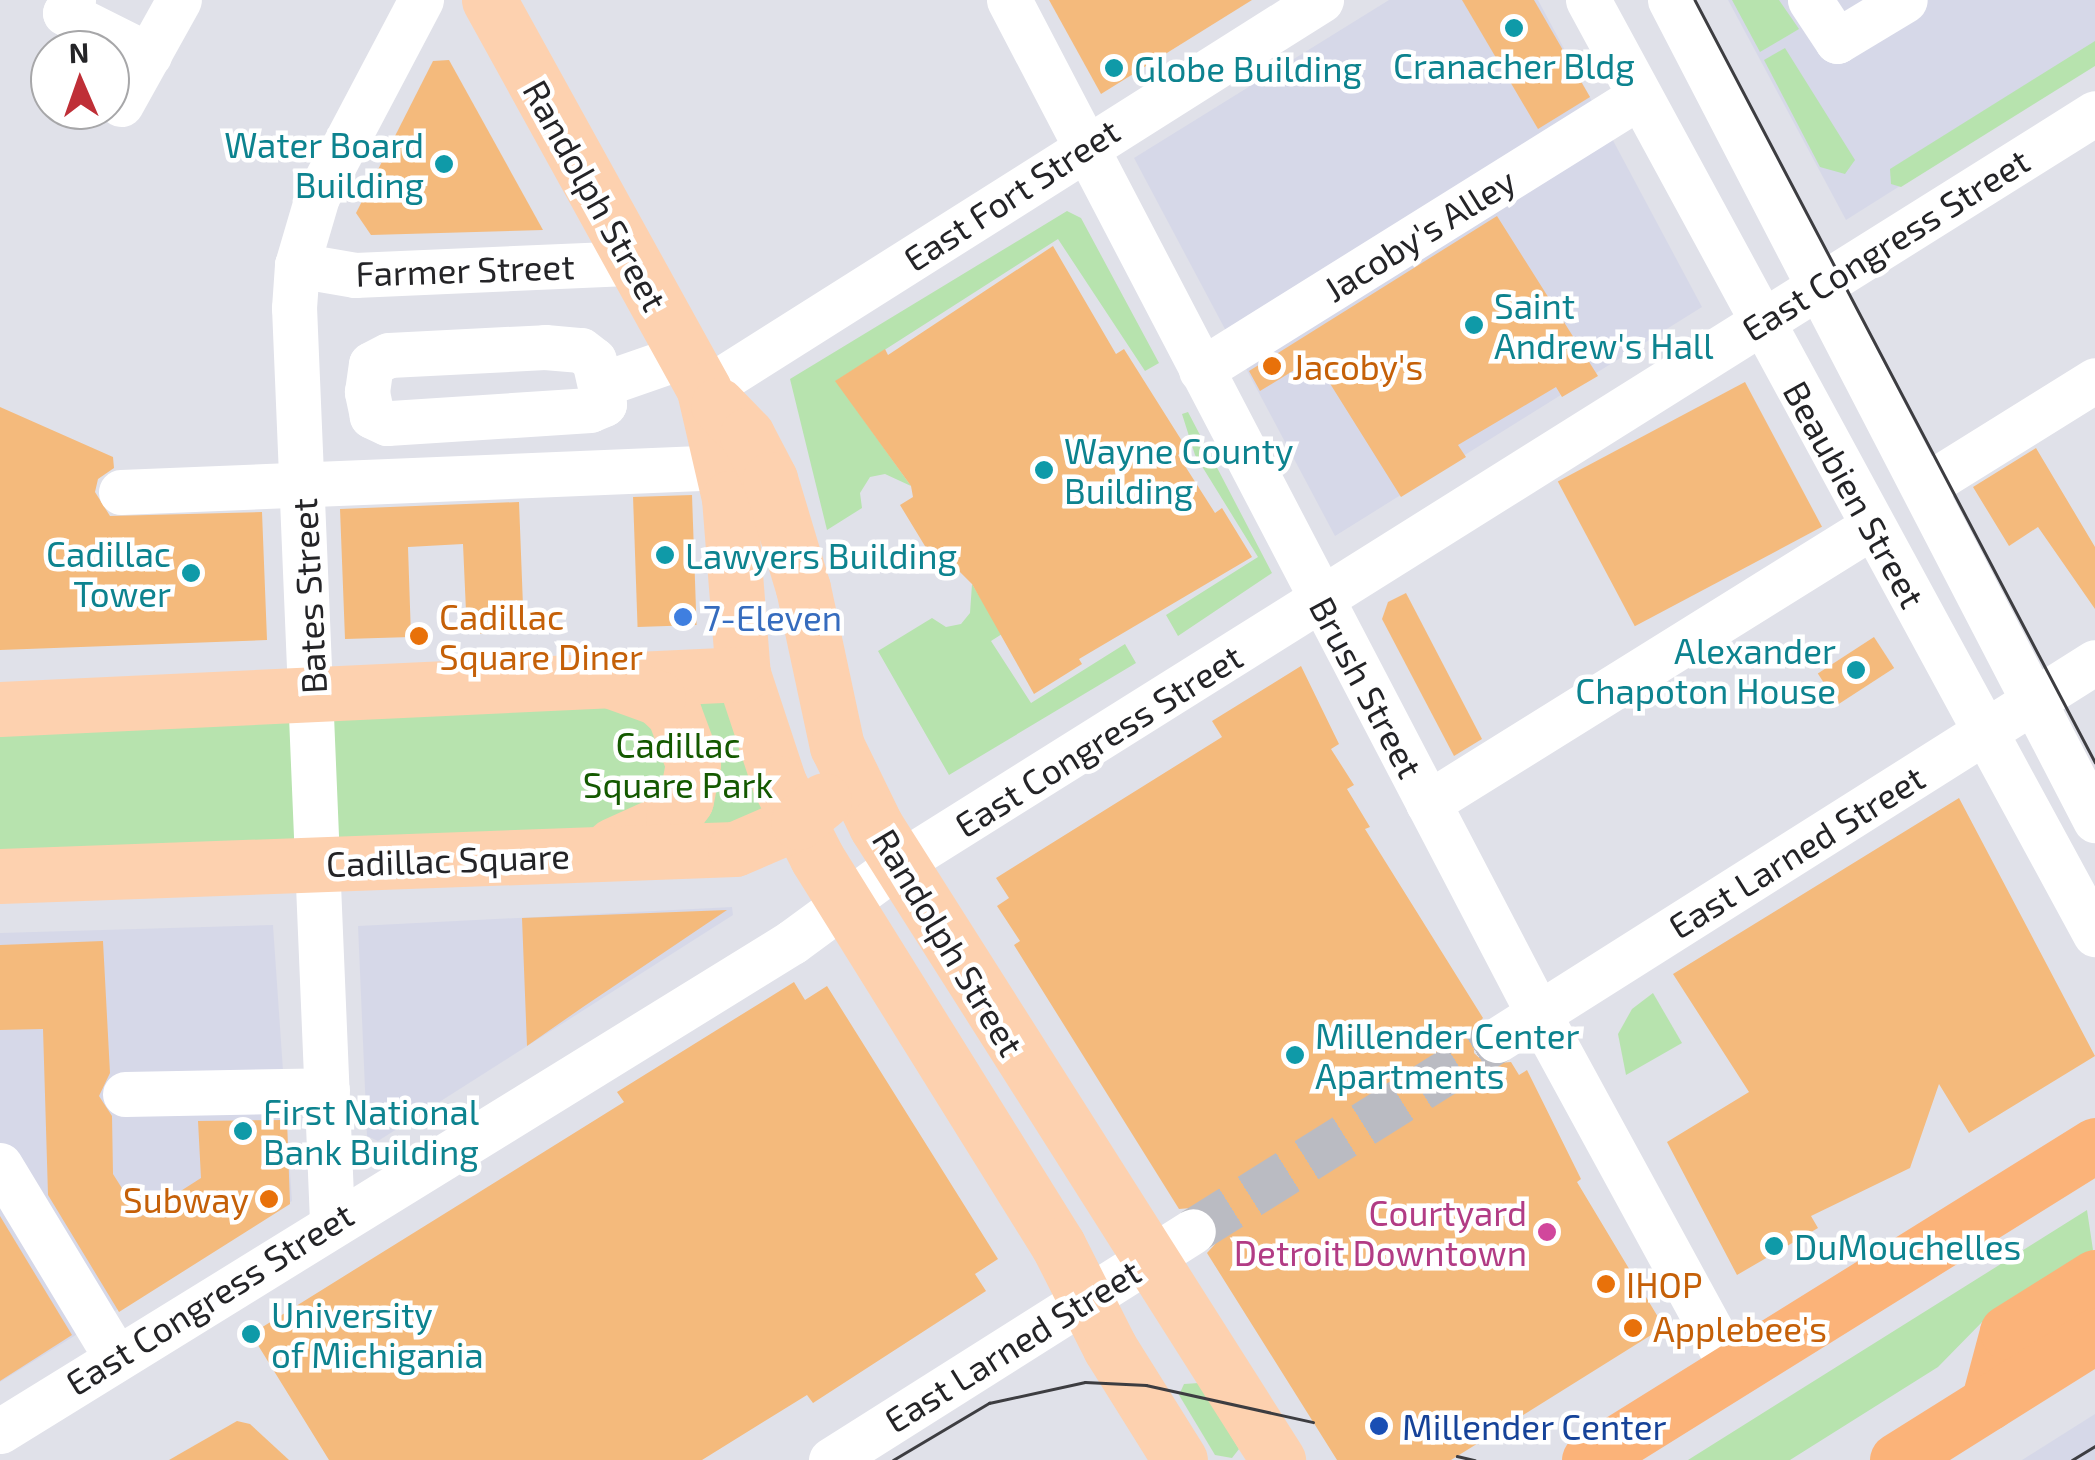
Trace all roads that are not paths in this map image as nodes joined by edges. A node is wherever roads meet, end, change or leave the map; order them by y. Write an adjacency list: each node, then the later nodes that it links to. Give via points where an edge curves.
1 (73, 0): 11 (street, via 66,13)
2 (180, 0): 11 (street)
3 (421, 0): 19 (street, Bates Street, via 318,197)
4 (489, 0): 18 (main road, Randolph Street)
5 (1008, 0): 15 (street, Brush Street)
6 (1321, 0): 15 (street, East Fort Street)
7 (1588, 0): 13 (street, Beaubien Street)
8 (1670, 0): 16 (street, Beaubien Street)
9 (1810, 0): 10 (street, via 1837,41)
10 (1905, 0)
11 (149, 55): 12 (street)
12 (130, 88)
13 (1637, 98): 17 (street, Beaubien Street); 22 (street, Jacoby's Alley)
14 (2095, 112): 20 (street, East Congress Street)
15 (1084, 146): 22 (street, Brush Street); 23 (street, East Fort Street)
16 (1780, 207): 17 (street, via 1748,236); 20 (street, Beaubien Street)
17 (1710, 231): 21 (street, Beaubien Street)
18 (634, 263): 19 (street, Farmer Street, via 355,275); 23 (main road, Randolph Street)
19 (297, 265): 27 (street, Bates Street)
20 (1821, 284): 21 (street, East Congress Street); 30 (street, Beaubien Street)
21 (1761, 325): 32 (street, Beaubien Street); 33 (street, East Congress Street)
22 (1201, 370): 33 (street, Brush Street)
23 (694, 373): 25 (street, East Fort Street); 28 (main road, Randolph Street); 41 (main road, Randolph Street, via 748,435 770,479 803,588)
24 (2095, 380): 30 (street)
25 (603, 384): 26 (street, via 604,404 590,410 387,423 372,416); 26 (street, via 594,360 581,350 545,346 389,355 371,364)
26 (366, 392): 27 (street)
27 (299, 394): 29 (street, Bates Street)
28 (724, 467): 29 (street); 35 (main road, Randolph Street)
29 (303, 485): 31 (street); 37 (street, Bates Street)
30 (1925, 486): 38 (street, Beaubien Street)
31 (121, 492)
32 (1871, 527): 40 (street, Beaubien Street); 42 (street)
33 (1321, 599): 42 (street, Brush Street); 47 (street, East Congress Street)
34 (2095, 662): 38 (street, East Larned Street)
35 (742, 674): 36 (main road); 44 (main road, Randolph Street)
36 (612, 681): 37 (main road); 45 (main road, via 658,698 674,713 687,738 692,783 673,818 646,835)
37 (312, 697): 39 (main road); 46 (street, Bates Street)
38 (2033, 700): 40 (street, East Larned Street); 43 (street, Beaubien Street)
39 (0, 710)
40 (1986, 731): 50 (street, Beaubien Street); 51 (street, East Larned Street)
41 (838, 746): 44 (main road, Cadillac Square, via 835,781); 47 (main road, Randolph Street)
42 (1428, 804): 51 (street, Brush Street)
43 (2095, 820)
44 (798, 822): 45 (main road, Cadillac Square, via 735,849); 49 (main road, Randolph Street)
45 (582, 854): 46 (main road, Cadillac Square)
46 (319, 863): 48 (main road, Cadillac Square); 53 (street, Bates Street)
47 (898, 864): 49 (street, East Congress Street); 55 (main road, Randolph Street)
48 (0, 876)
49 (847, 903): 58 (main road, Randolph Street); 59 (street, East Congress Street)
50 (2095, 934)
51 (1538, 1013): 52 (street, East Larned Street); 65 (street, Brush Street)
52 (1498, 1040)
53 (327, 1090): 54 (street); 59 (street, Bates Street)
54 (125, 1094)
55 (1076, 1148): 58 (main road, via 1079,1170 1066,1192 1040,1195); 60 (main road, Randolph Street)
56 (2082, 1162): 65 (highway)
57 (0, 1165): 64 (street)
58 (1017, 1178): 62 (main road, Randolph Street)
59 (332, 1221): 64 (street, East Congress Street)
60 (1173, 1244): 62 (street, East Larned Street); 67 (main road, Randolph Street)
61 (2095, 1277): 66 (highway, via 2007,1332)
62 (1087, 1297): 69 (main road, Randolph Street); 70 (street, East Larned Street)
63 (2095, 1336): 66 (highway)
64 (115, 1356): 68 (street, East Congress Street)
65 (1733, 1370): 72 (highway)
66 (1988, 1403): 73 (highway)
67 (1242, 1412): 69 (main road, via 1193,1342 1156,1348 1144,1368); 71 (main road, Randolph Street)
68 (0, 1431)
69 (1172, 1446)
70 (831, 1460)
71 (1278, 1460)
72 (1589, 1460)
73 (1897, 1460)

